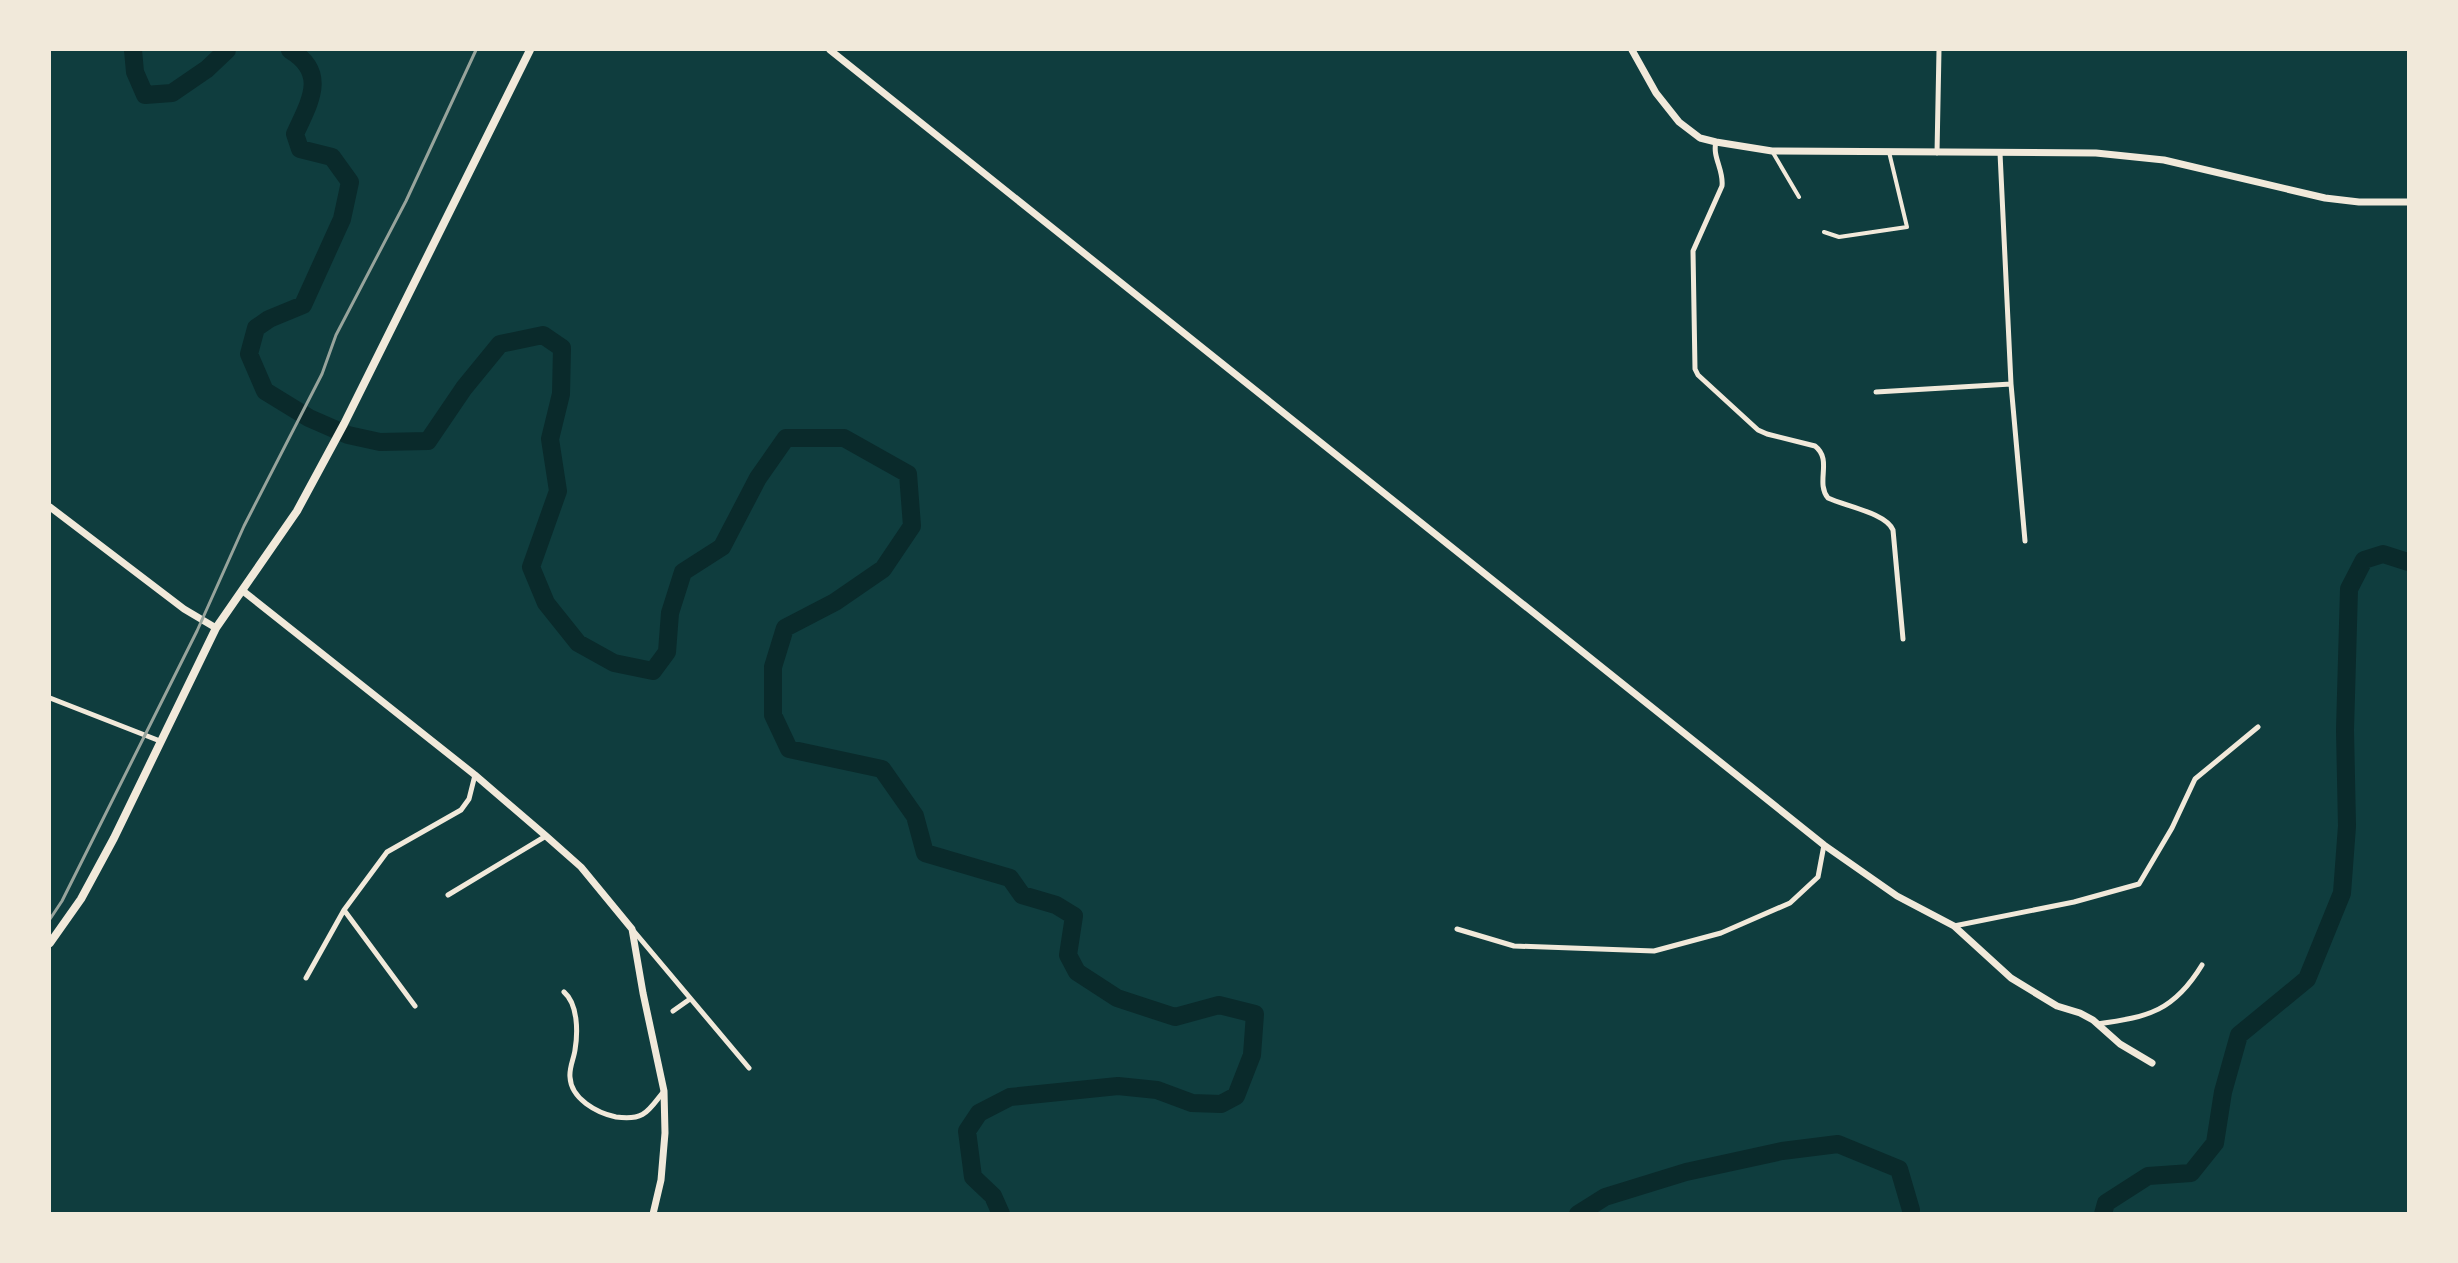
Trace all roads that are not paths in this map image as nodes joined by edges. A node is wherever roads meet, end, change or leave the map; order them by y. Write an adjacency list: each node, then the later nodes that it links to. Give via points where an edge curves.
1 (530, 50): 17 (highway, via 344,424 297,511)
2 (830, 50): 25 (street)
3 (1632, 50): 5 (street, via 1656,93 1679,122 1701,138)
4 (1939, 50): 8 (street)
5 (1716, 142): 6 (street); 19 (street, via 1722,186 1693,251 1695,369 1758,430 1820,450 1824,494 1828,498 1891,524)
6 (1772, 151): 7 (street); 10 (street)
7 (1889, 152): 8 (street); 12 (street, via 1907,228 1839,237)
8 (1937, 153): 9 (street)
9 (2000, 153): 11 (street, via 2096,153 2164,160 2325,198); 13 (street)
10 (1799, 197)
11 (2409, 202)
12 (1824, 232)
13 (2011, 384): 14 (street); 16 (street)
14 (1876, 392)
15 (50, 507): 18 (street, via 184,609)
16 (2025, 541)
17 (243, 591): 18 (highway); 23 (street)
18 (216, 628): 22 (highway)
19 (1903, 639)
20 (50, 698): 22 (street)
21 (2258, 727): 28 (street, via 2195,779 2139,884 2074,902)
22 (160, 741): 31 (highway, via 81,899)
23 (475, 775): 24 (street); 27 (street, via 469,799 461,810 387,852)
24 (546, 836): 26 (street); 29 (street, via 580,867)
25 (1824, 844): 28 (street, via 1897,896); 30 (street, via 1818,878 1790,903 1721,933 1654,951 1514,946)
26 (448, 895)
27 (344, 909): 33 (street); 36 (street)
28 (1954, 926): 38 (street, via 2011,978)
29 (632, 929): 35 (street); 41 (street)
30 (1457, 929)
31 (50, 943)
32 (2202, 965): 38 (street, via 2189,986 2170,1004 2138,1016)
33 (306, 978)
34 (564, 992): 41 (street, via 575,1011 576,1048 570,1077 575,1094 611,1116 635,1119 647,1113)
35 (690, 999): 37 (street); 40 (street)
36 (415, 1006)
37 (673, 1011)
38 (2097, 1024): 39 (street)
39 (2152, 1064)
40 (749, 1068)
41 (664, 1091): 42 (street, via 661,1180)
42 (653, 1214)

